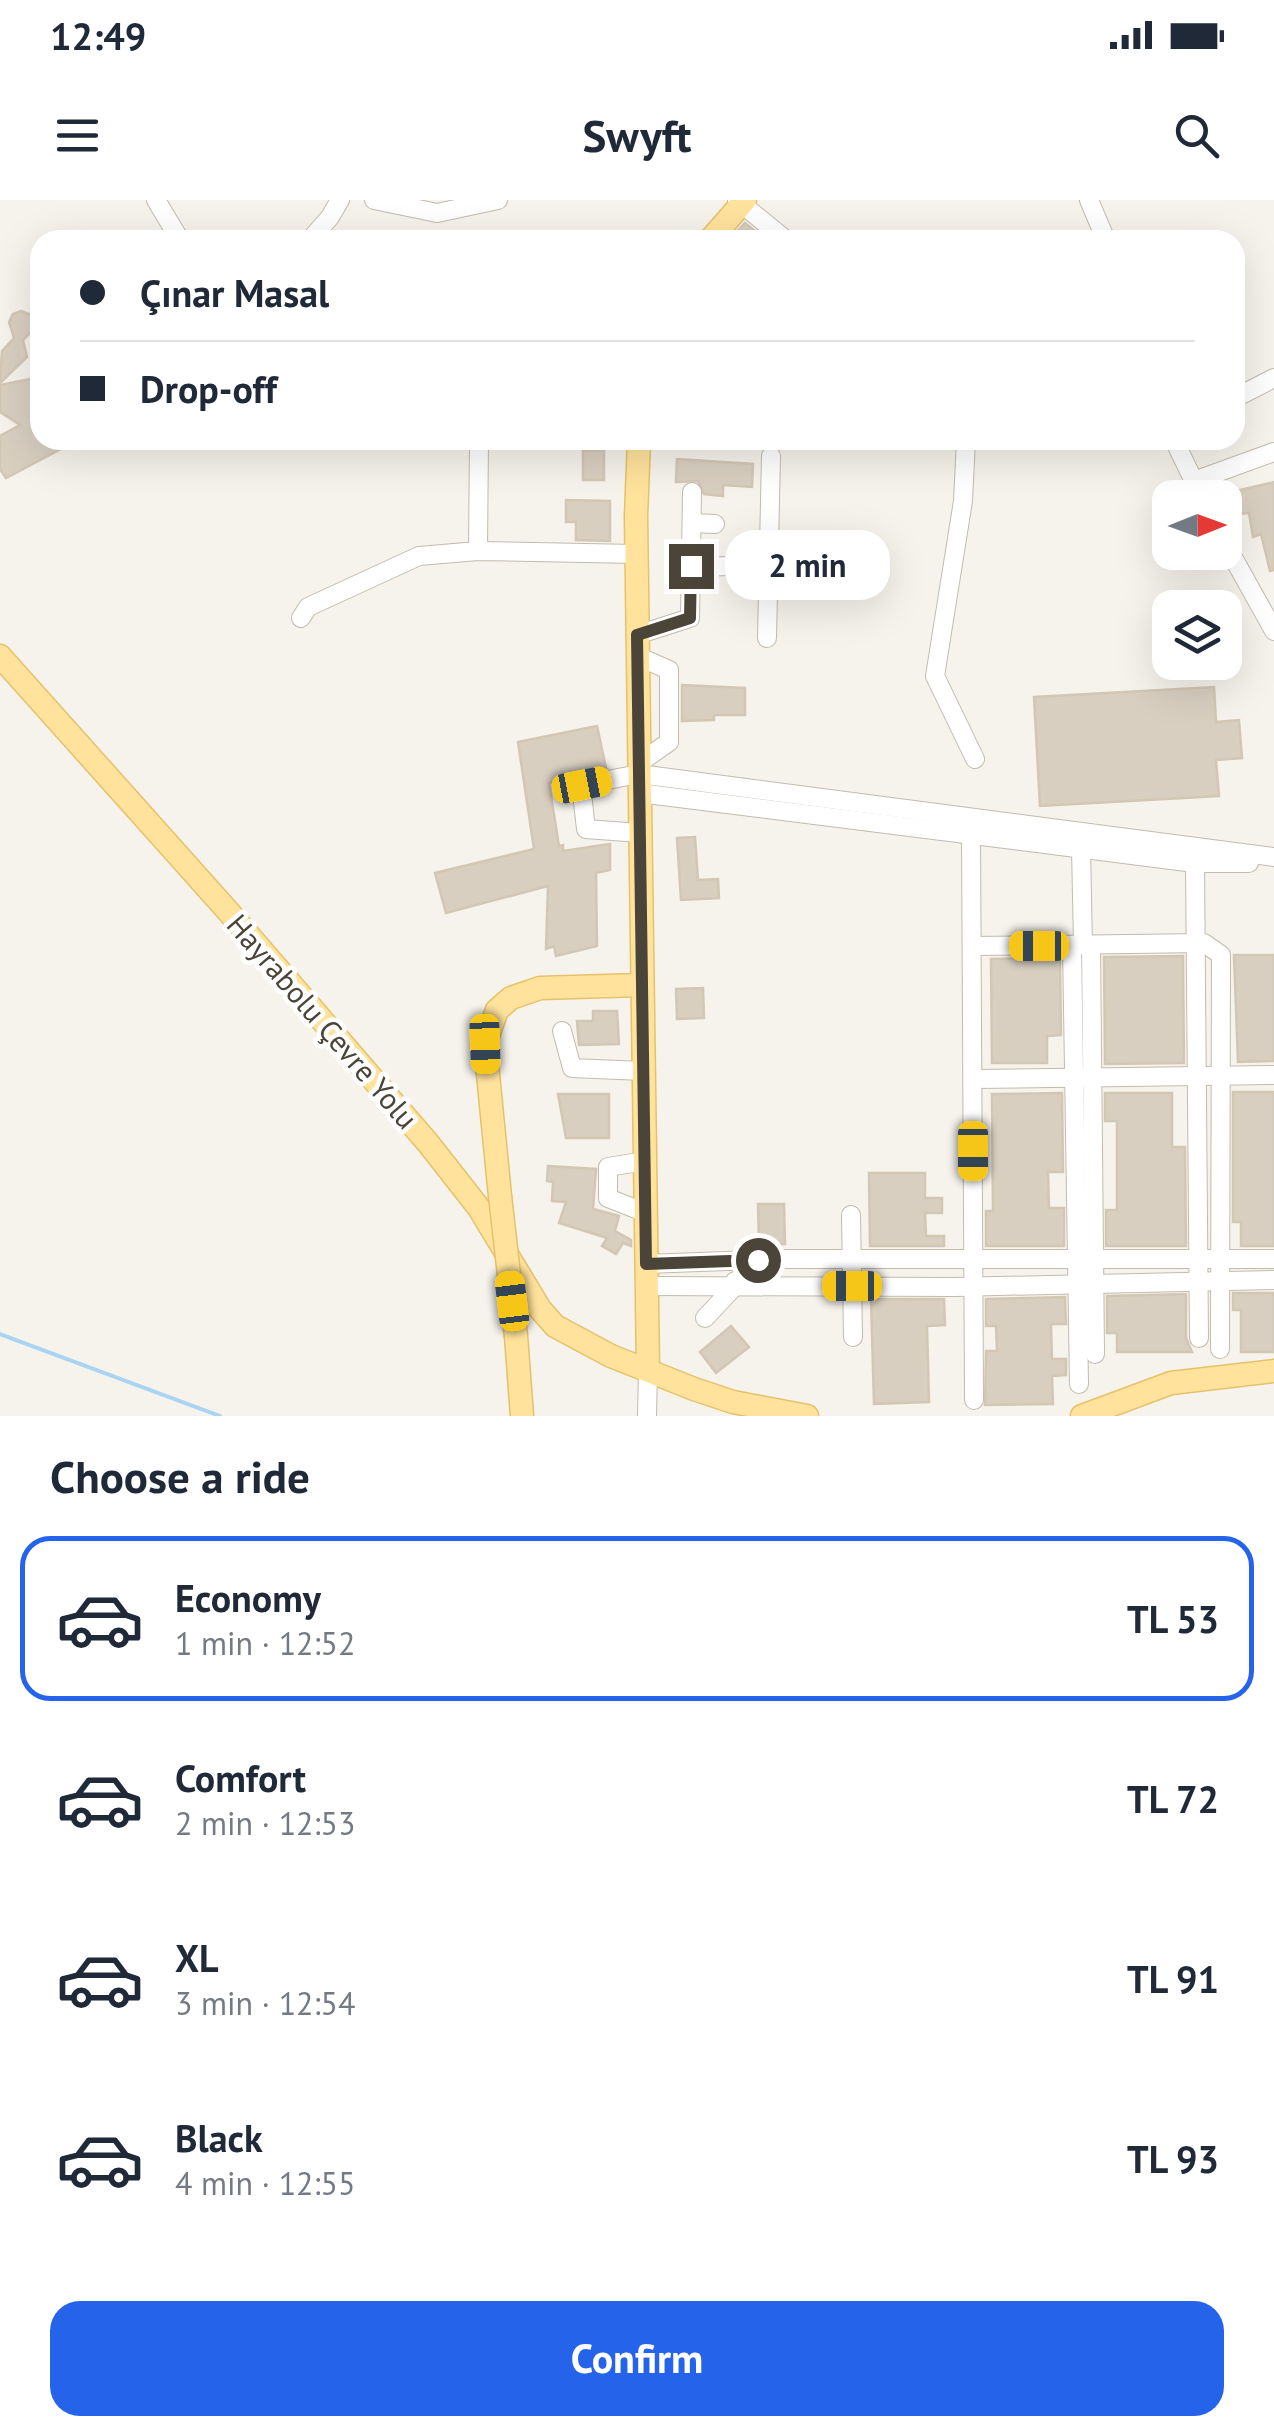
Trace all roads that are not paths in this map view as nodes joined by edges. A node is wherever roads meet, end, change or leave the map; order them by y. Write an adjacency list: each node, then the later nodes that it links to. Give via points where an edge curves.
1 (156, 200): 7 (street)
2 (340, 200): 8 (street)
3 (374, 200): 4 (street, via 438,213)
4 (498, 200)
5 (1089, 200): 11 (street)
6 (741, 201): 9 (main road); 10 (street)
7 (174, 230)
8 (319, 230)
9 (718, 230)
10 (774, 230)
11 (1102, 230)
12 (1274, 378): 13 (street)
13 (1245, 393)
14 (479, 450): 25 (street)
15 (639, 450): 26 (main road)
16 (966, 450): 35 (street, via 964,501 934,676)
17 (1179, 450): 20 (street)
18 (1274, 452): 21 (street)
19 (770, 456): 27 (street)
20 (1194, 480)
21 (1216, 480)
22 (692, 492): 23 (street)
23 (692, 523): 24 (street); 28 (street)
24 (715, 524)
25 (478, 551): 26 (street); 30 (street, via 419,556 308,606)
26 (636, 554): 33 (main road)
27 (768, 565): 28 (street); 32 (street)
28 (691, 566): 33 (street, via 690,618)
29 (1240, 570): 31 (street)
30 (301, 618)
31 (1274, 631)
32 (767, 638)
33 (637, 645): 36 (main road)
34 (0, 656): 76 (main road, Hayrabolu Çevre Yolu, via 428,1143 555,1326)
35 (974, 759)
36 (639, 777): 37 (main road); 37 (street, via 582,785 586,829); 38 (street); 40 (street)
37 (640, 834): 45 (main road)
38 (971, 835): 39 (street); 44 (street)
39 (1080, 848): 41 (street); 43 (street)
40 (1274, 860): 41 (street)
41 (1195, 863): 42 (street)
42 (1196, 943): 43 (street); 49 (street); 50 (street, via 1220,955)
43 (1082, 945): 44 (street); 51 (street)
44 (973, 946): 52 (street)
45 (641, 986): 47 (main road); 80 (main road, bridge, via 540,988 511,998 497,1010 485,1044)
46 (562, 1030): 47 (street, via 572,1068)
47 (643, 1071): 53 (main road)
48 (1274, 1075): 50 (street)
49 (1197, 1076): 50 (street); 51 (street); 59 (street)
50 (1220, 1076): 60 (street)
51 (1083, 1077): 52 (street); 58 (street)
52 (973, 1079): 57 (street)
53 (644, 1161): 54 (main road); 54 (street, via 608,1167 608,1198)
54 (646, 1213): 63 (main road)
55 (851, 1215): 56 (street)
56 (852, 1259): 57 (street); 62 (street); 69 (street)
57 (973, 1259): 58 (street); 70 (street)
58 (1085, 1259): 59 (street); 67 (street)
59 (1199, 1259): 60 (street); 65 (street)
60 (1220, 1259): 61 (street); 66 (street)
61 (1274, 1259)
62 (735, 1261): 63 (street); 68 (street)
63 (647, 1275): 68 (street); 76 (main road)
64 (1274, 1280): 66 (street)
65 (1199, 1281): 66 (street); 67 (street); 73 (street)
66 (1220, 1281): 74 (street)
67 (1086, 1284): 70 (street); 75 (street); 78 (street)
68 (735, 1286): 69 (street); 71 (street)
69 (852, 1286): 70 (street); 72 (street)
70 (973, 1286): 79 (street)
71 (706, 1318)
72 (853, 1338)
73 (1200, 1338)
74 (1220, 1349)
75 (1094, 1354)
76 (648, 1370): 81 (street); 82 (main road, Hayrabolu Çevre Yolu, via 733,1402)
77 (1274, 1371): 83 (main road, via 1171,1382)
78 (1079, 1384)
79 (974, 1400)
80 (522, 1416)
81 (648, 1416)
82 (807, 1416)
83 (1082, 1416)

